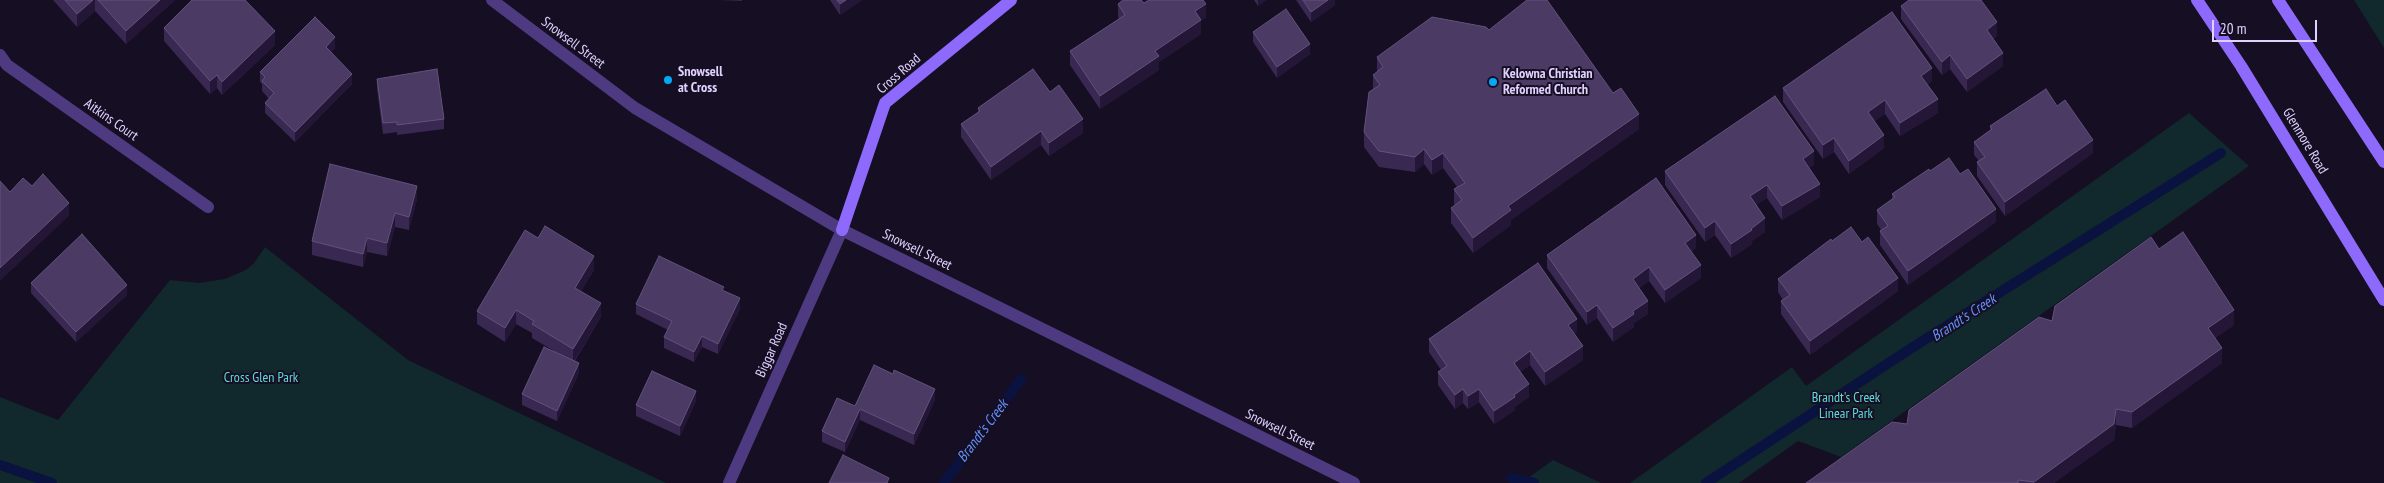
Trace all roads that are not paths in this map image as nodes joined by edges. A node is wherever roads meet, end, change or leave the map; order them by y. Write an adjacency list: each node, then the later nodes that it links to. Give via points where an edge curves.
1 (492, 0): 8 (street, Snowsell Street, via 635,108)
2 (1011, 0): 8 (main road, Cross Road, via 885,103)
3 (2197, 0): 9 (main road, Glenmore Road)
4 (2278, 0): 6 (main road)
5 (0, 55): 7 (street, Aitkins Court, via 6,65)
6 (2384, 162)
7 (208, 207)
8 (842, 230): 10 (street, Biggar Road); 11 (street, Snowsell Street)
9 (2384, 300)
10 (729, 483)
11 (1354, 483)

